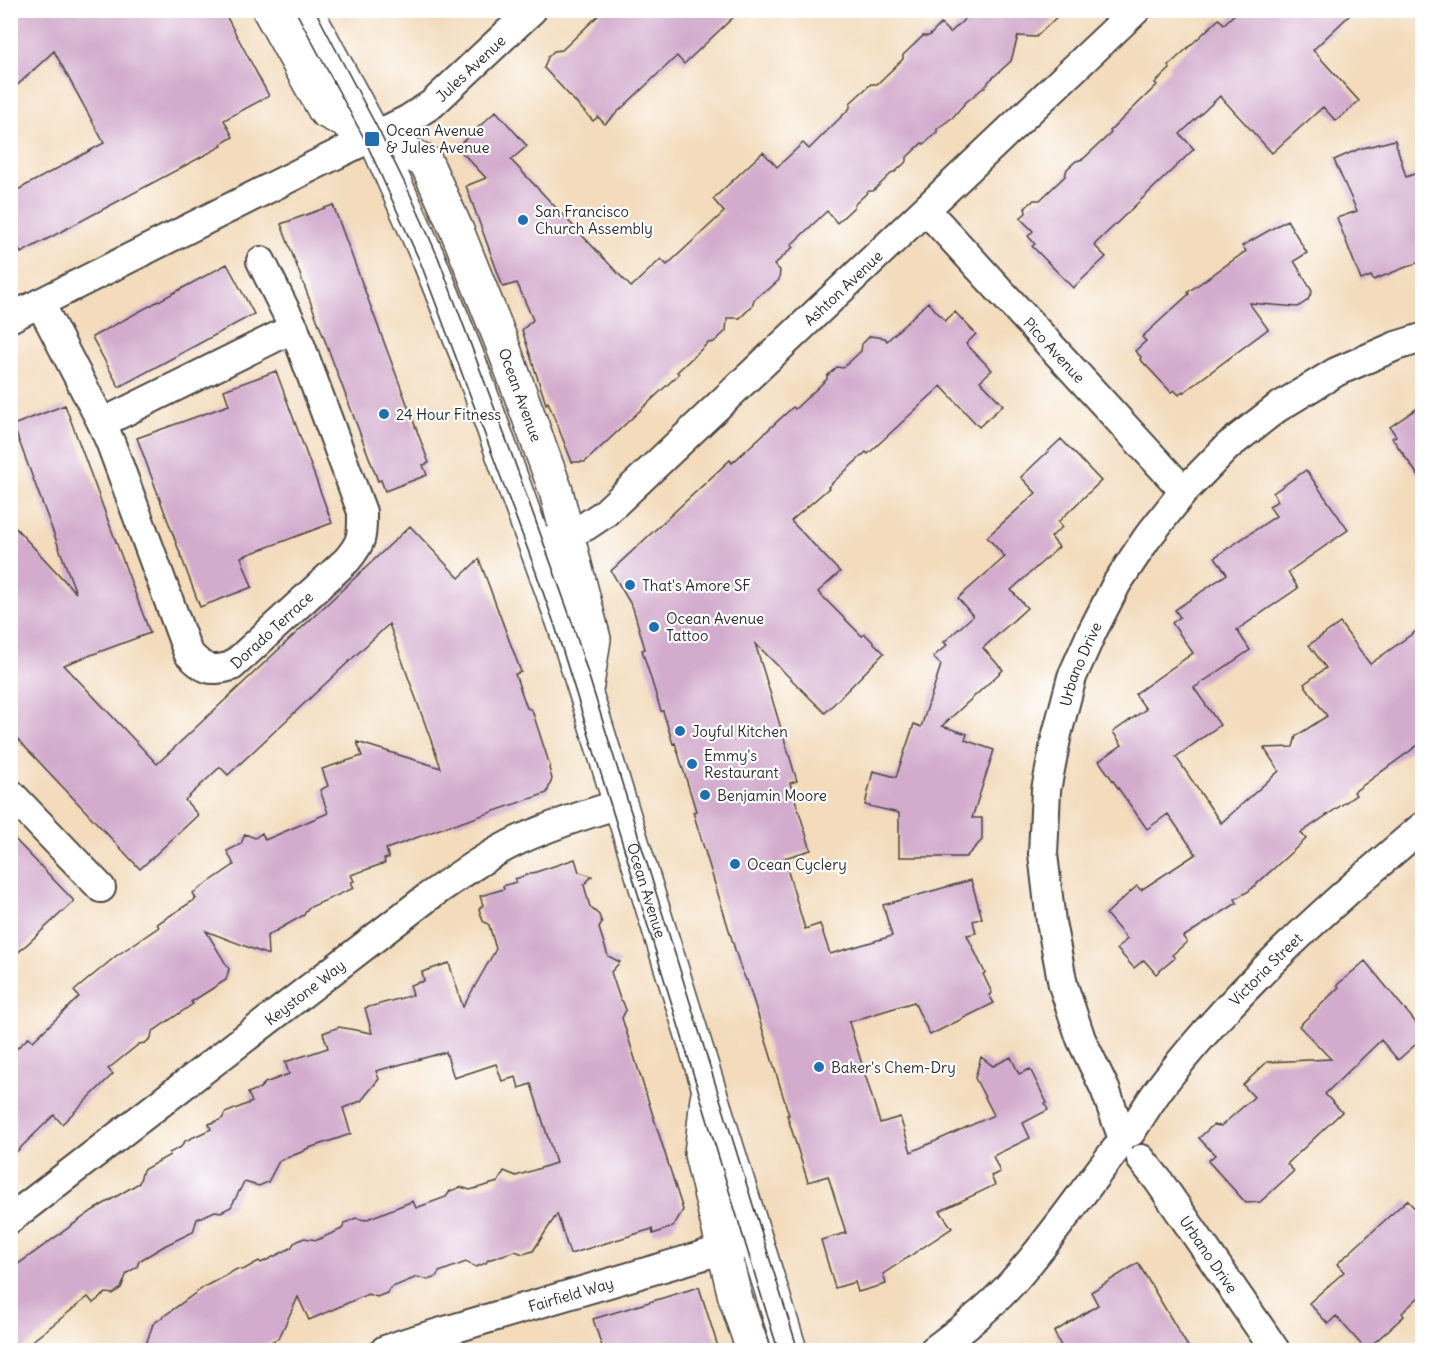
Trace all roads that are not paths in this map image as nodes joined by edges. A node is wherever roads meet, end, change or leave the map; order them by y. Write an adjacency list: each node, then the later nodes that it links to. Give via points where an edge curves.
1 (269, 10): 5 (main road, Ocean Avenue, via 325,111)
2 (306, 10): 5 (main road, Ocean Avenue)
3 (532, 10): 5 (street, Jules Avenue, via 432,104)
4 (1136, 10): 6 (street, Ashton Avenue)
5 (374, 136): 8 (street); 14 (main road, Ocean Avenue, via 426,162 500,338 556,491); 15 (main road, Ocean Avenue, via 464,348)
6 (926, 210): 13 (street, Pico Avenue); 14 (street, Ashton Avenue, via 604,514)
7 (261, 261): 10 (street, Dorado Terrace)
8 (40, 303): 9 (street); 12 (street, Dorado Terrace)
9 (10, 318)
10 (294, 328): 12 (street); 12 (street, Dorado Terrace, via 362,512 362,533 347,560 232,666 216,670 201,666 188,653)
11 (1422, 338): 13 (street, Urbano Drive, via 1336,372 1277,408 1228,446)
12 (102, 423)
13 (1184, 491): 22 (street, Urbano Drive, via 1117,583 1092,632 1072,677 1046,790 1043,854 1063,985 1081,1039)
14 (567, 534): 15 (street, Ashton Avenue); 16 (main road, Ocean Avenue, via 594,639)
15 (536, 547): 16 (main road, Ocean Avenue)
16 (586, 694): 18 (main road, Ocean Avenue)
17 (13, 801): 20 (street)
18 (620, 804): 21 (main road, Ocean Avenue); 23 (street, Keystone Way, via 517,841 471,867)
19 (1422, 827): 22 (street, Victoria Street, via 1306,928 1244,990 1168,1078)
20 (101, 888)
21 (708, 1088): 24 (main road, Ocean Avenue); 25 (main road, Ocean Avenue, via 701,1154)
22 (1128, 1144): 29 (street, Victoria Street, via 1090,1182 1010,1285); 30 (street, Urbano Drive, via 1158,1180)
23 (10, 1219)
24 (756, 1240): 25 (street, Fairfield Way); 28 (main road, Ocean Avenue)
25 (724, 1250): 26 (street, Fairfield Way); 27 (main road, Ocean Avenue)
26 (385, 1350)
27 (753, 1350)
28 (790, 1350)
29 (934, 1350)
30 (1275, 1350)

